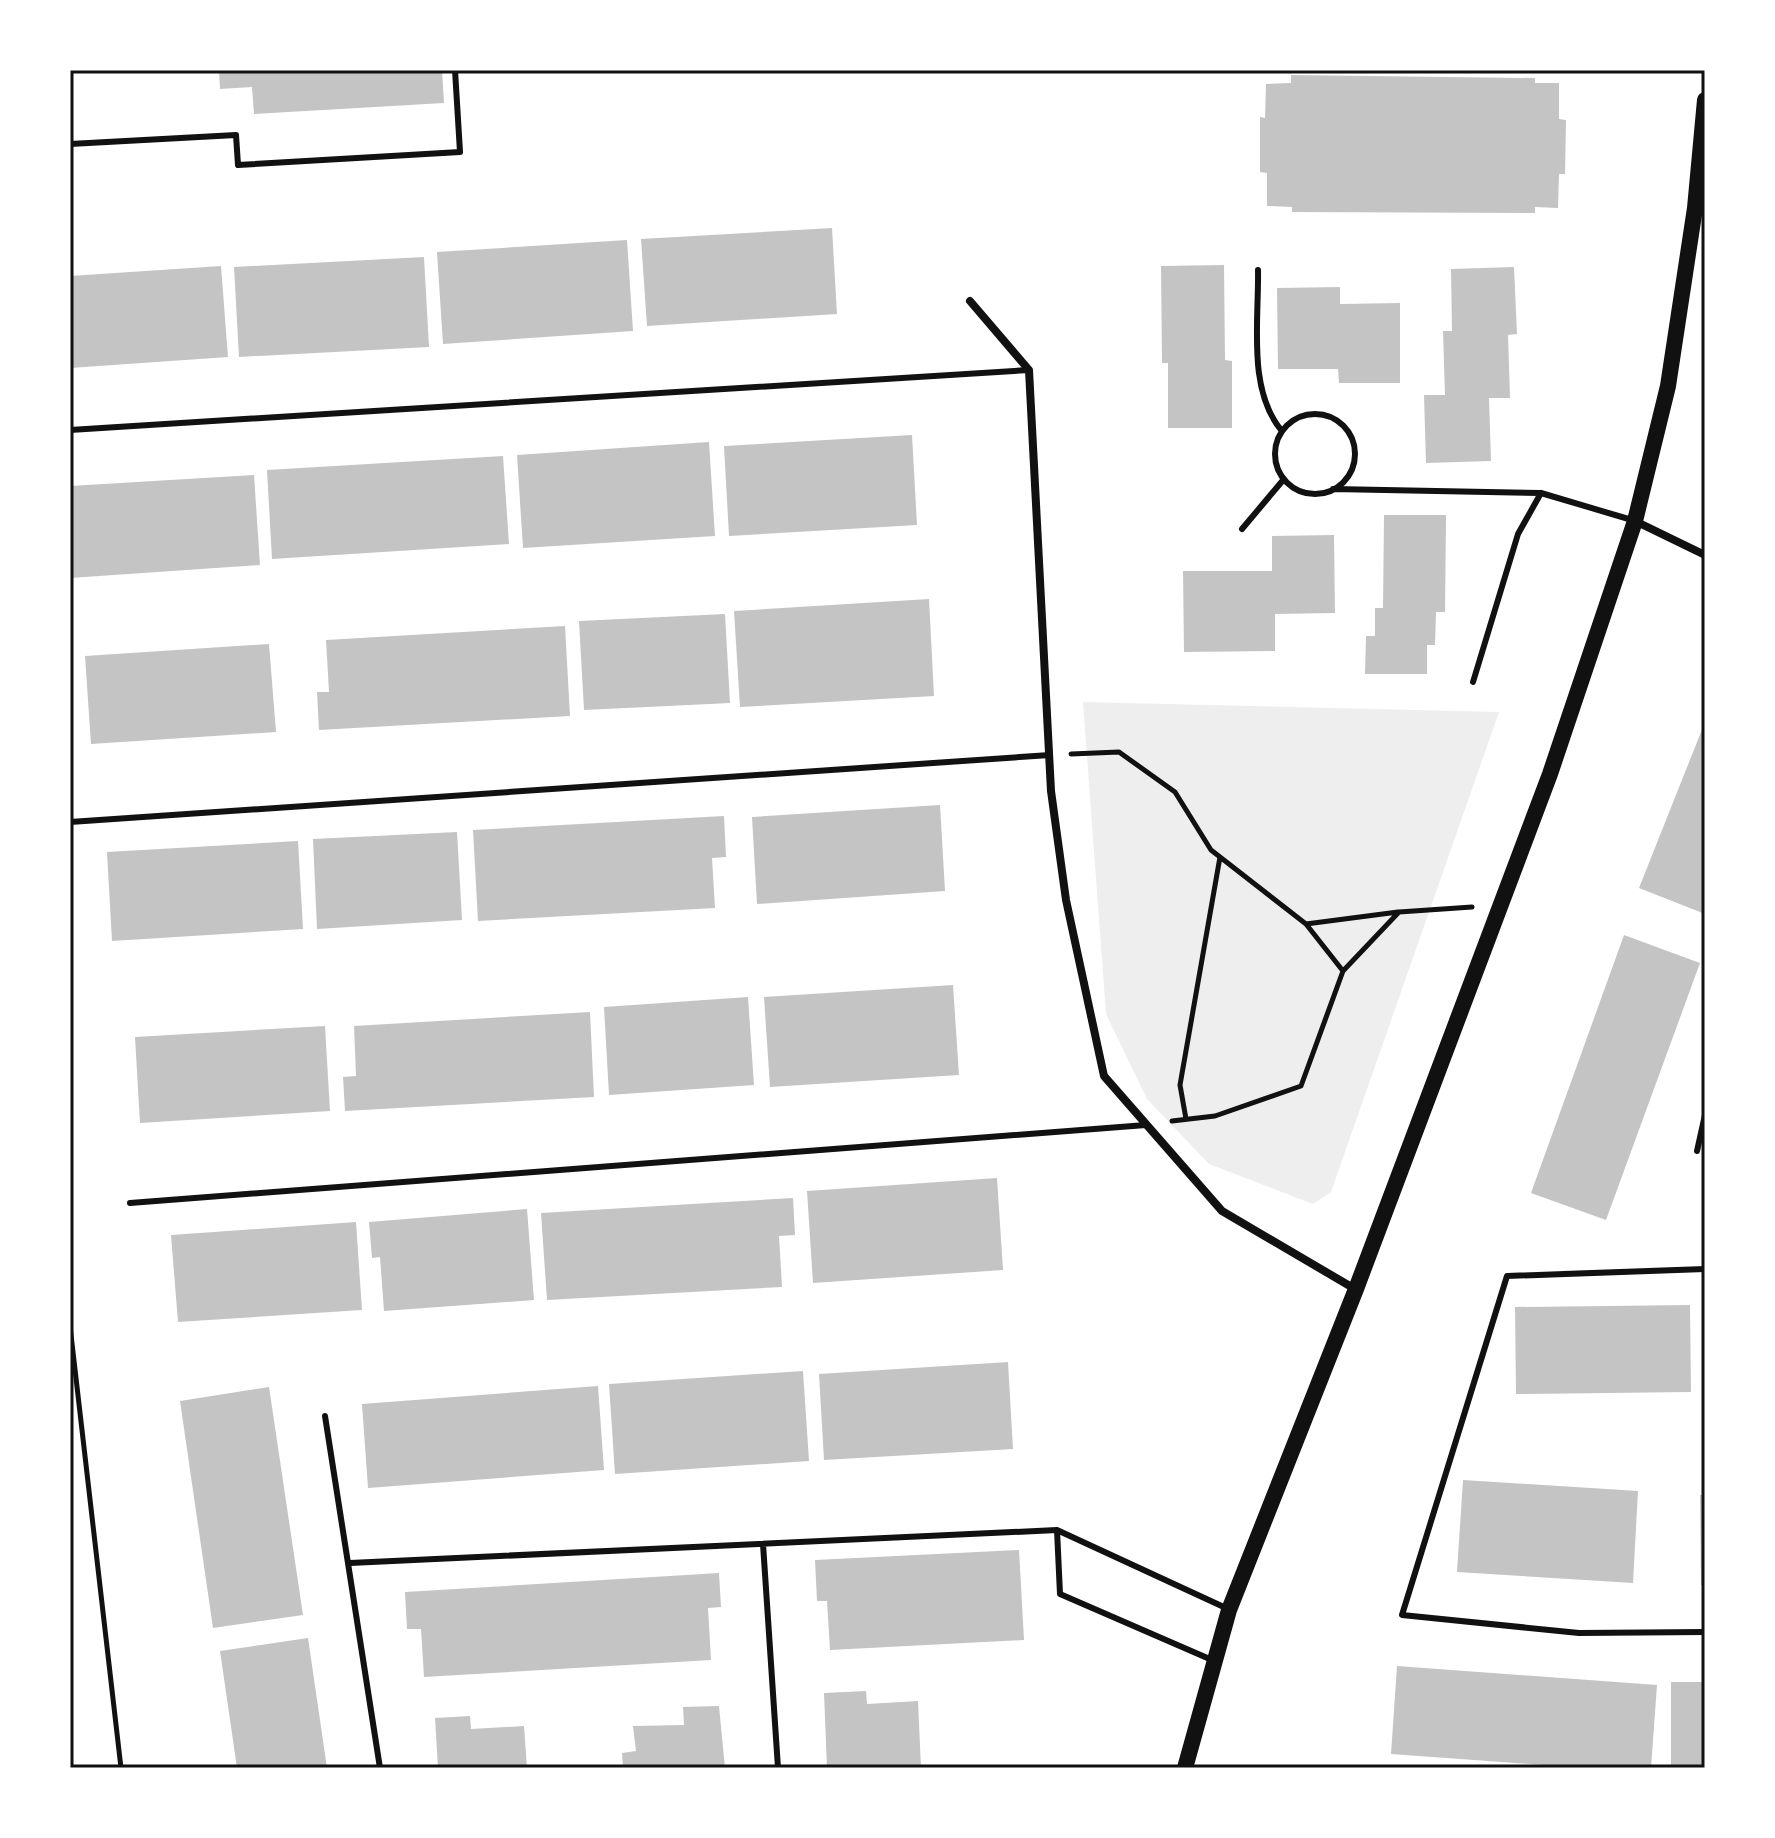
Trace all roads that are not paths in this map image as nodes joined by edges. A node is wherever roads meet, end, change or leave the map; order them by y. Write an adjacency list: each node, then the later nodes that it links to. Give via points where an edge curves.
1 (455, 70): 3 (lane, via 460,152 238,165 236,135)
2 (1705, 100): 12 (main road, via 1668,386)
3 (70, 144)
4 (1258, 270): 8 (lane, via 1261,392)
5 (970, 301): 6 (street)
6 (1029, 370): 7 (lane); 16 (street)
7 (70, 430)
8 (1282, 431): 9 (lane, via 1275,455); 10 (lane, via 1315,414 1328,416 1348,431 1355,456 1352,469)
9 (1284, 479): 10 (lane, via 1307,492); 13 (lane)
10 (1333, 489): 11 (lane)
11 (1541, 493): 12 (lane); 15 (lane, via 1518,534)
12 (1635, 521): 14 (street); 23 (main road, via 1550,774)
13 (1242, 529)
14 (1705, 555)
15 (1473, 682)
16 (1050, 755): 17 (lane); 19 (street, via 1066,900 1104,1076)
17 (70, 822)
18 (1705, 1115): 20 (lane)
19 (1146, 1125): 21 (lane); 23 (street, via 1222,1211)
20 (1697, 1151)
21 (130, 1203)
22 (1705, 1269): 29 (lane, via 1507,1276 1402,1615 1579,1633)
23 (1356, 1289): 28 (main road)
24 (325, 1416): 27 (lane)
25 (1057, 1530): 26 (lane); 28 (lane); 30 (lane, via 1060,1594)
26 (763, 1544): 27 (lane); 32 (lane)
27 (350, 1563): 31 (lane)
28 (1229, 1610): 30 (main road)
29 (1705, 1632)
30 (1212, 1660): 33 (main road)
31 (380, 1768)
32 (778, 1768)
33 (1185, 1768)

